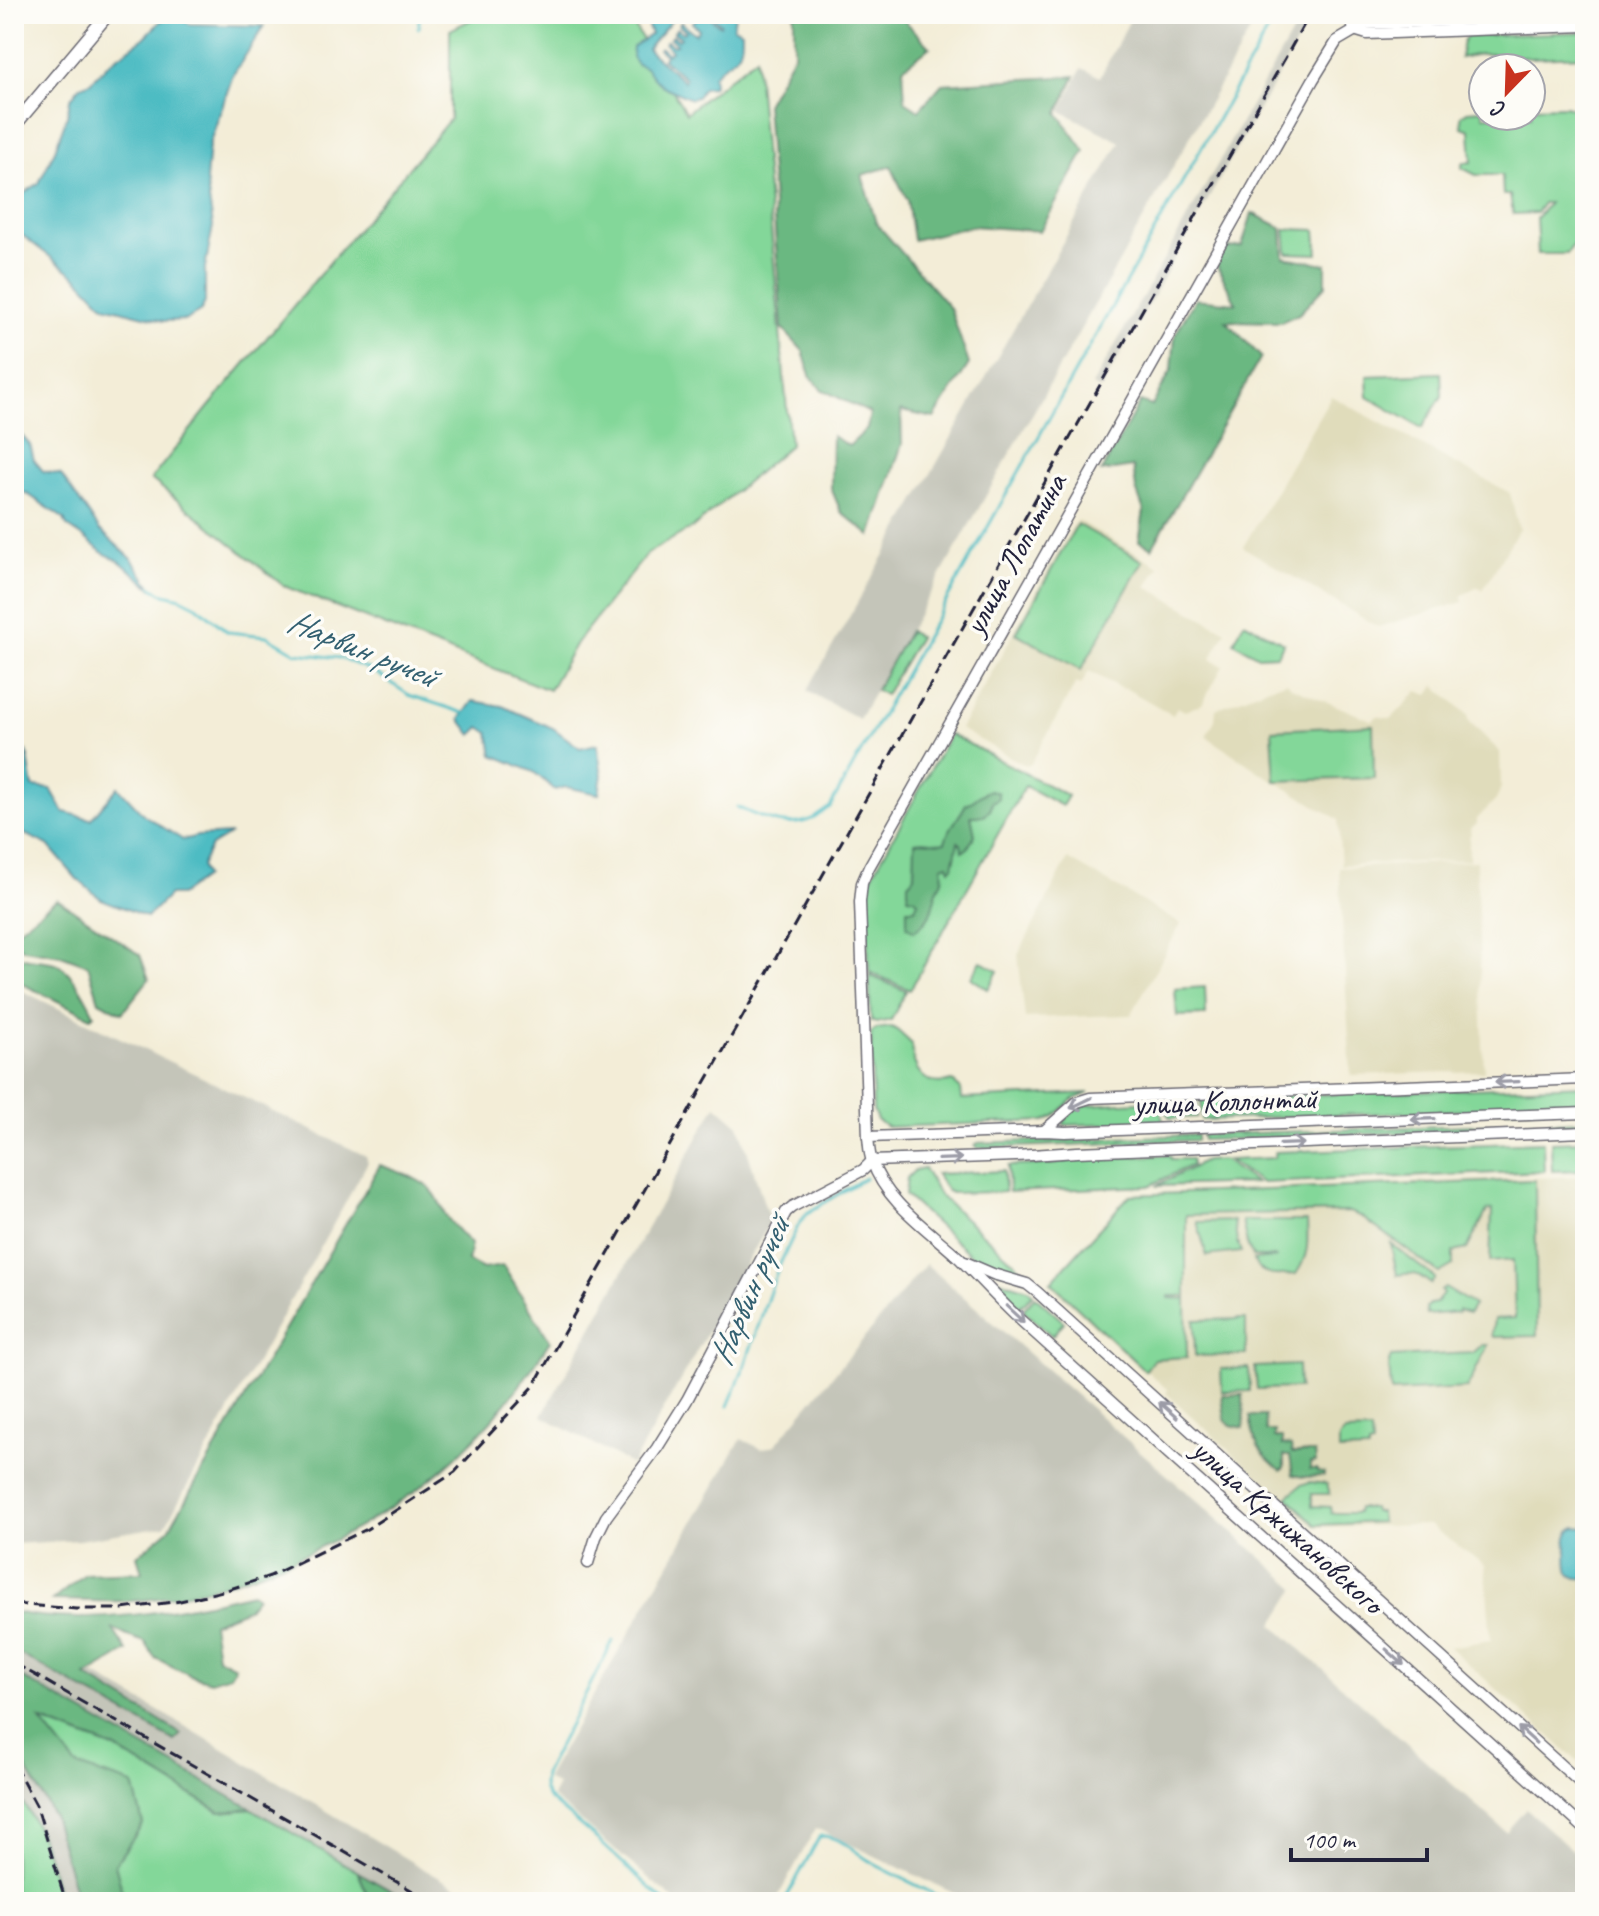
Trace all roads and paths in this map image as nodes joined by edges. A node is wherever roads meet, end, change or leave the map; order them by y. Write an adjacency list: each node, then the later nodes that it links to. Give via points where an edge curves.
1 (108, 14): 5 (street)
2 (1585, 17): 3 (street, via 1366,24)
3 (1351, 19): 4 (street, via 1367,34); 10 (street, улица Лопатина, via 862,883)
4 (1585, 26)
5 (14, 126)
6 (1585, 1079): 8 (street, one-way to 8, via 1090,1098 1077,1102)
7 (1585, 1113): 8 (street, улица Коллонтай, one-way to 8)
8 (1044, 1131): 10 (street, улица Коллонтай)
9 (1585, 1132): 11 (street, улица Коллонтай, one-way to 9)
10 (868, 1137): 11 (street, улица Лопатина)
11 (872, 1161): 12 (street, улица Кржижановского, via 894,1198); 15 (street, via 786,1212 687,1400 606,1517)
12 (960, 1259): 13 (street, улица Кржижановского); 14 (street, улица Кржижановского)
13 (993, 1274): 14 (street); 16 (street, улица Кржижановского, one-way to 13, via 1037,1292)
14 (984, 1285): 17 (street, улица Кржижановского, one-way to 17)
15 (588, 1563)
16 (1585, 1787)
17 (1585, 1829)

